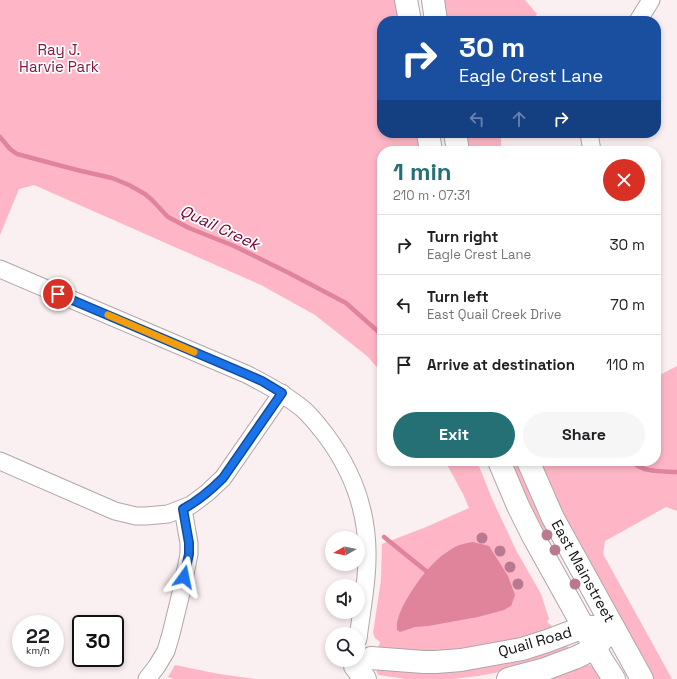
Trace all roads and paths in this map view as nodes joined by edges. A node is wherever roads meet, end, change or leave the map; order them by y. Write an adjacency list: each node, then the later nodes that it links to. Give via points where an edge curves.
1 (406, 0): 4 (main road)
2 (433, 0): 5 (main road)
3 (651, 0): 6 (street)
4 (409, 16)
5 (435, 16)
6 (641, 16)
7 (0, 269): 8 (street, via 262,381)
8 (282, 393): 12 (street, via 223,478 202,497); 13 (street, via 312,418 335,449 351,476 359,500 365,524 367,557)
9 (0, 461): 12 (street, via 115,511 146,516 168,514)
10 (501, 466): 14 (main road, East Mainstreet, via 525,520)
11 (530, 466): 15 (main road, East Mainstreet, via 553,518)
12 (183, 509): 18 (street, via 189,554 182,589 166,651)
13 (360, 627)
14 (584, 627): 15 (main road, Quail Road); 16 (main road, East Mainstreet); 17 (main road, Quail Road, via 522,649 474,658 436,662 371,658)
15 (613, 627): 16 (main road, Quail Road); 21 (main road, East Mainstreet)
16 (596, 648): 19 (main road, Quail Road, via 545,669); 20 (main road, East Mainstreet)
17 (357, 671)
18 (147, 679)
19 (508, 679)
20 (614, 679)
21 (642, 679)

